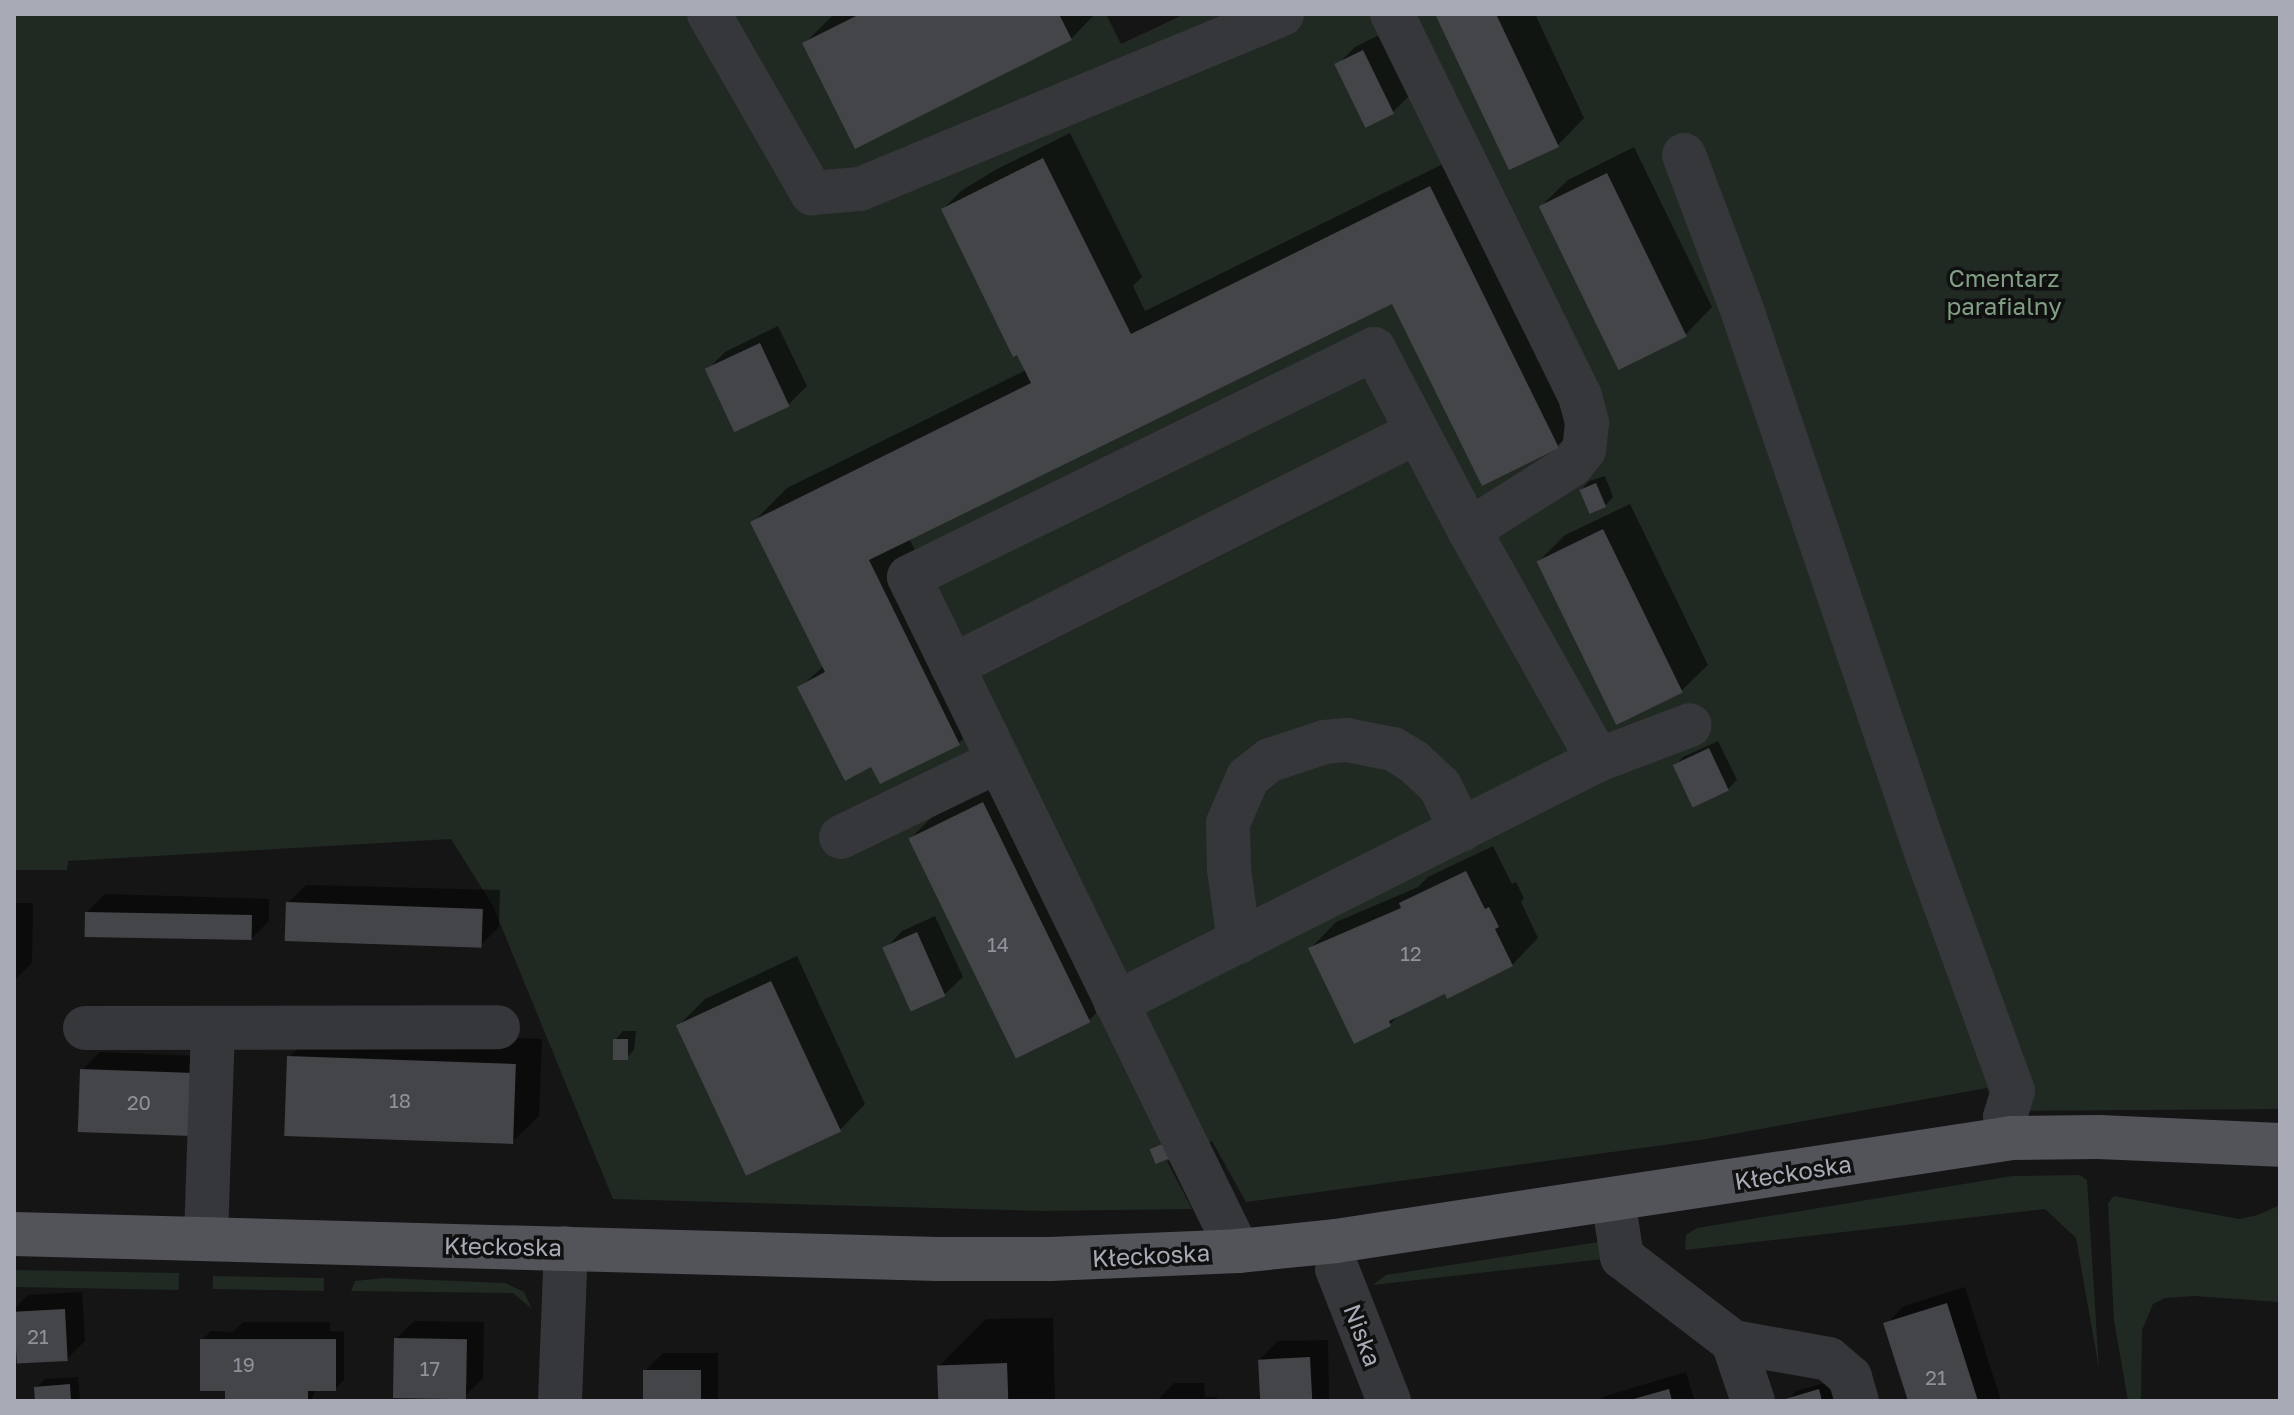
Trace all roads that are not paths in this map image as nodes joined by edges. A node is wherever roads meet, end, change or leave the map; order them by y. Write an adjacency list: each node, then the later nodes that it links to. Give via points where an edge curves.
1 (709, 14): 2 (street, via 812,193 860,189)
2 (1282, 14)
3 (1392, 14): 6 (street, via 1580,396 1587,423 1584,450 1572,465)
4 (1684, 155): 18 (street, via 2013,1091 2005,1117)
5 (1417, 432): 6 (street); 7 (street); 7 (street, via 1374,349 909,577)
6 (1469, 530): 9 (street)
7 (952, 666): 10 (street)
8 (1690, 725): 9 (street)
9 (1598, 760): 11 (street)
10 (998, 761): 12 (street); 14 (street)
11 (1461, 830): 13 (street); 13 (street, via 1440,786 1393,749 1324,742 1270,760 1248,777 1228,823)
12 (841, 837)
13 (1239, 942): 14 (street)
14 (1116, 1003): 24 (street)
15 (498, 1027): 17 (street)
16 (85, 1028): 17 (street)
17 (213, 1028): 22 (street)
18 (2012, 1138): 19 (main road, Kłeckoska); 20 (main road, Kłeckoska)
19 (2280, 1145)
20 (1613, 1199): 24 (main road, Kłeckoska); 26 (street, via 1622,1257)
21 (14, 1234): 22 (main road, Kłeckoska)
22 (206, 1238): 23 (main road, Kłeckoska)
23 (566, 1248): 24 (main road, Kłeckoska, via 938,1259); 27 (street)
24 (1238, 1251)
25 (1337, 1269): 28 (street, Niska)
26 (1733, 1342): 29 (street); 30 (street, via 1829,1359 1850,1377)
27 (560, 1401)
28 (1389, 1401)
29 (1753, 1401)
30 (1857, 1401)

